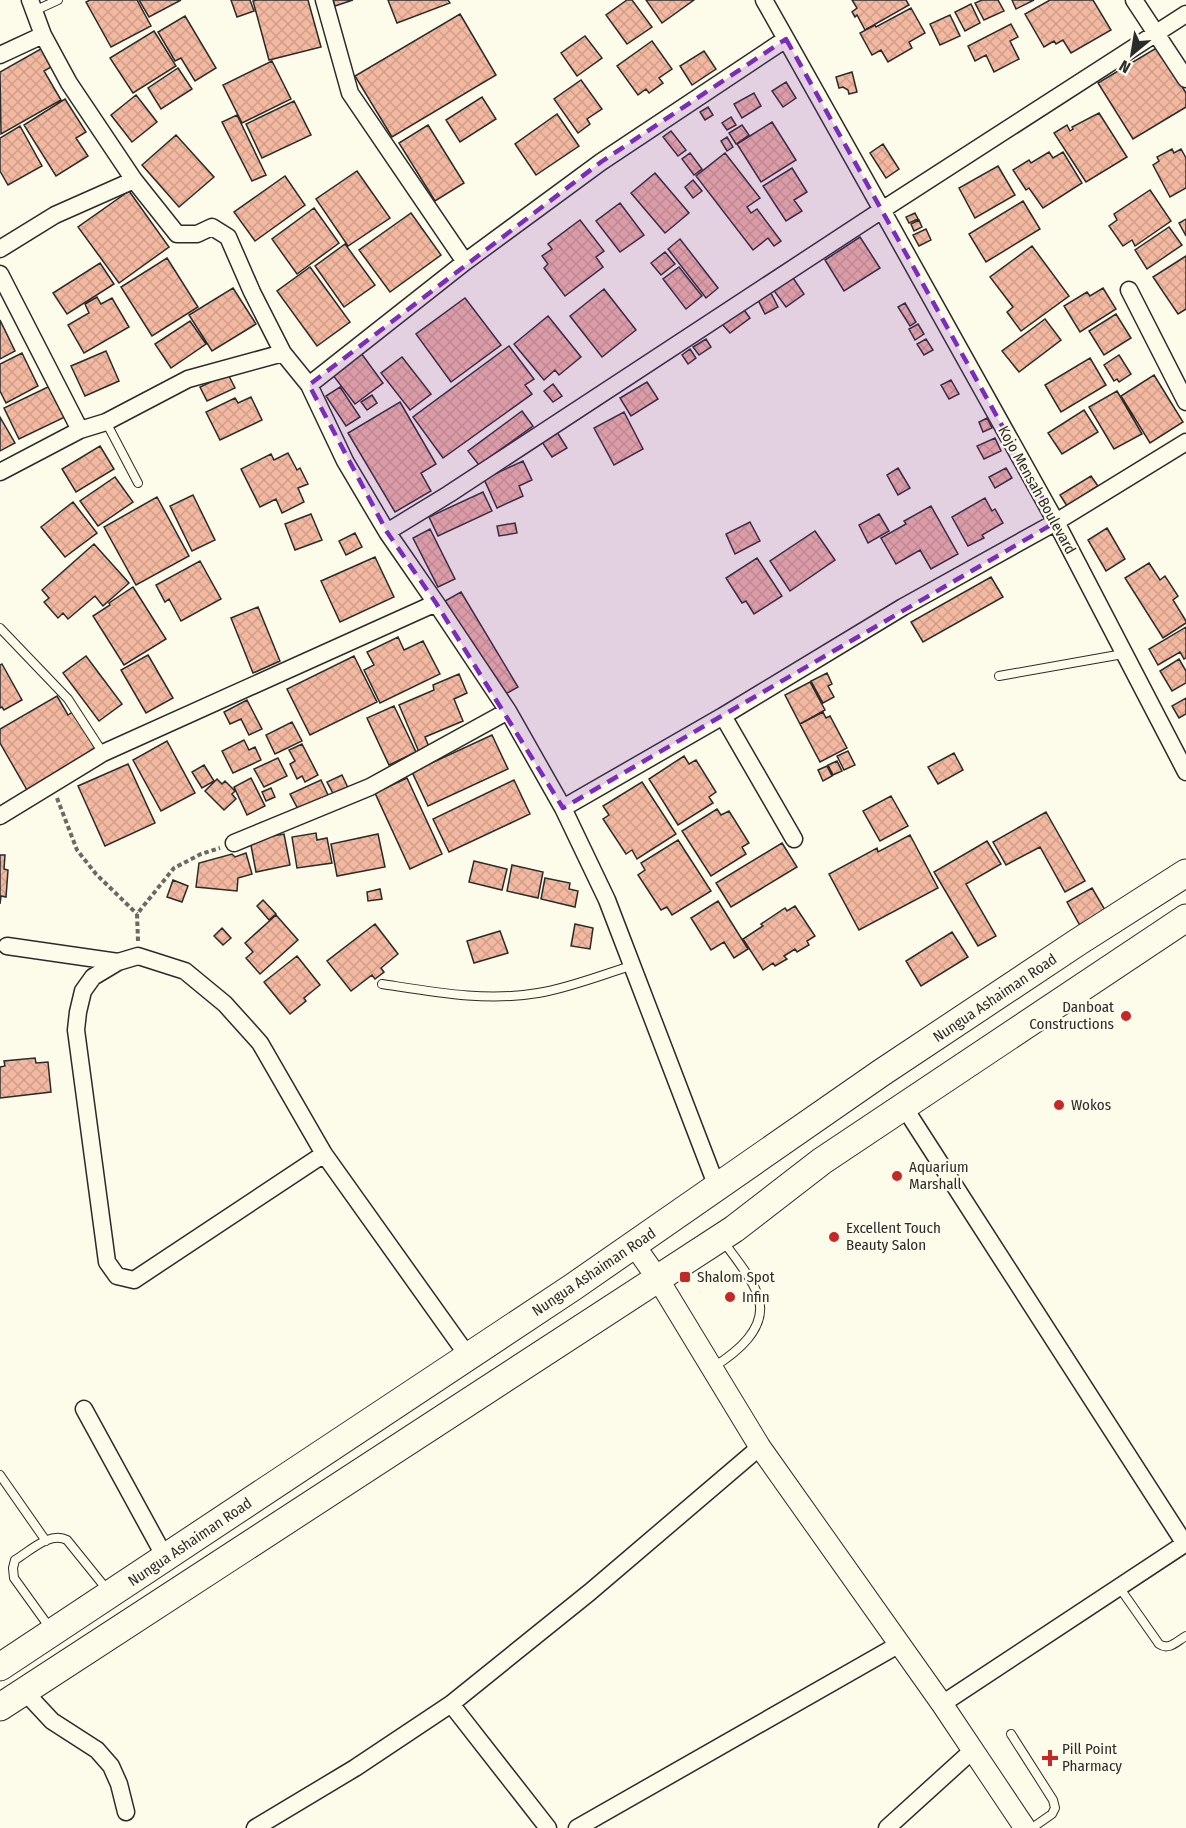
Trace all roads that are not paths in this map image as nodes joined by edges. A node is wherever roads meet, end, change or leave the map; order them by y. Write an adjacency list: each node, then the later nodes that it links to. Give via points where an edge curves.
1 (58, 0): 5 (lane)
2 (324, 0): 15 (street, via 350,93)
3 (764, 0): 9 (street)
4 (1134, 0): 7 (street)
5 (32, 5): 8 (street)
6 (1186, 14): 7 (street)
7 (1156, 32): 11 (street); 13 (street)
8 (43, 35): 10 (street); 12 (street, via 69,83)
9 (786, 39): 13 (street, Kojo Mensah Boulevard); 15 (street, via 601,162)
10 (0, 55)
11 (1186, 78)
12 (134, 180): 14 (street, via 55,215); 18 (street, via 177,234 197,234 212,227 228,237)
13 (882, 210): 26 (street, Kojo Mensah Boulevard); 27 (street)
14 (0, 249)
15 (465, 262): 19 (street)
16 (0, 274): 22 (street)
17 (1129, 290): 20 (street)
18 (283, 353): 19 (street); 21 (street, via 188,379)
19 (309, 385): 27 (street, via 345,461)
20 (1186, 402)
21 (106, 422): 22 (street); 25 (lane)
22 (80, 430): 24 (street)
23 (1186, 442): 26 (street)
24 (0, 472)
25 (138, 483)
26 (1056, 522): 30 (street, Kojo Mensah Boulevard); 33 (street, via 903,607)
27 (387, 532): 28 (street)
28 (436, 603): 32 (street); 34 (street)
29 (0, 628): 34 (lane, via 68,699)
30 (1123, 654): 31 (lane); 35 (street, Kojo Mensah Boulevard)
31 (999, 676)
32 (508, 711): 36 (street); 39 (street, via 370,787)
33 (723, 716): 36 (street); 38 (street)
34 (103, 753): 37 (street)
35 (1186, 772)
36 (563, 808): 44 (street, via 607,900)
37 (0, 816)
38 (794, 839)
39 (234, 843)
40 (1186, 873): 48 (main road, Nungua Ashaiman Road, via 881,1073)
41 (1186, 918): 46 (main road)
42 (7, 946): 43 (street)
43 (118, 962): 47 (street, via 138,956 185,971 225,1004 260,1043); 47 (street, via 93,977 83,991 76,1030 107,1263 117,1276 134,1280)
44 (631, 966): 45 (lane, via 539,993 495,998); 48 (street)
45 (382, 984)
46 (904, 1107): 49 (main road, via 822,1161); 58 (street)
47 (324, 1154): 52 (street)
48 (717, 1187): 50 (main road, Nungua Ashaiman Road)
49 (720, 1238): 51 (main road); 53 (lane, via 759,1296 759,1319 751,1336 733,1355)
50 (634, 1245): 51 (street); 52 (main road, Nungua Ashaiman Road)
51 (658, 1279): 53 (street); 66 (main road)
52 (468, 1356): 59 (main road, Nungua Ashaiman Road)
53 (712, 1368): 55 (street)
54 (84, 1408): 59 (street)
55 (760, 1447): 64 (street); 67 (street)
56 (0, 1475): 57 (lane)
57 (46, 1541): 61 (lane, via 60,1536 67,1540); 62 (lane, via 15,1560 13,1568 14,1578)
58 (1185, 1543): 60 (street)
59 (166, 1559): 61 (main road, Nungua Ashaiman Road)
60 (1119, 1587): 63 (lane, via 1159,1644 1169,1647); 68 (street)
61 (111, 1595): 62 (main road, Nungua Ashaiman Road)
62 (53, 1633): 65 (main road, Nungua Ashaiman Road)
63 (1186, 1636)
64 (898, 1645): 68 (street); 75 (street)
65 (0, 1667)
66 (24, 1691): 69 (main road); 72 (street, via 52,1721 97,1750 111,1766)
67 (451, 1704): 73 (street); 74 (street)
68 (942, 1704): 71 (street)
69 (0, 1707)
70 (1011, 1734): 78 (lane, via 1055,1808)
71 (973, 1750): 76 (street); 77 (street)
72 (126, 1812)
73 (255, 1828)
74 (548, 1828)
75 (577, 1828)
76 (887, 1828)
77 (1025, 1828)
78 (1032, 1828)

